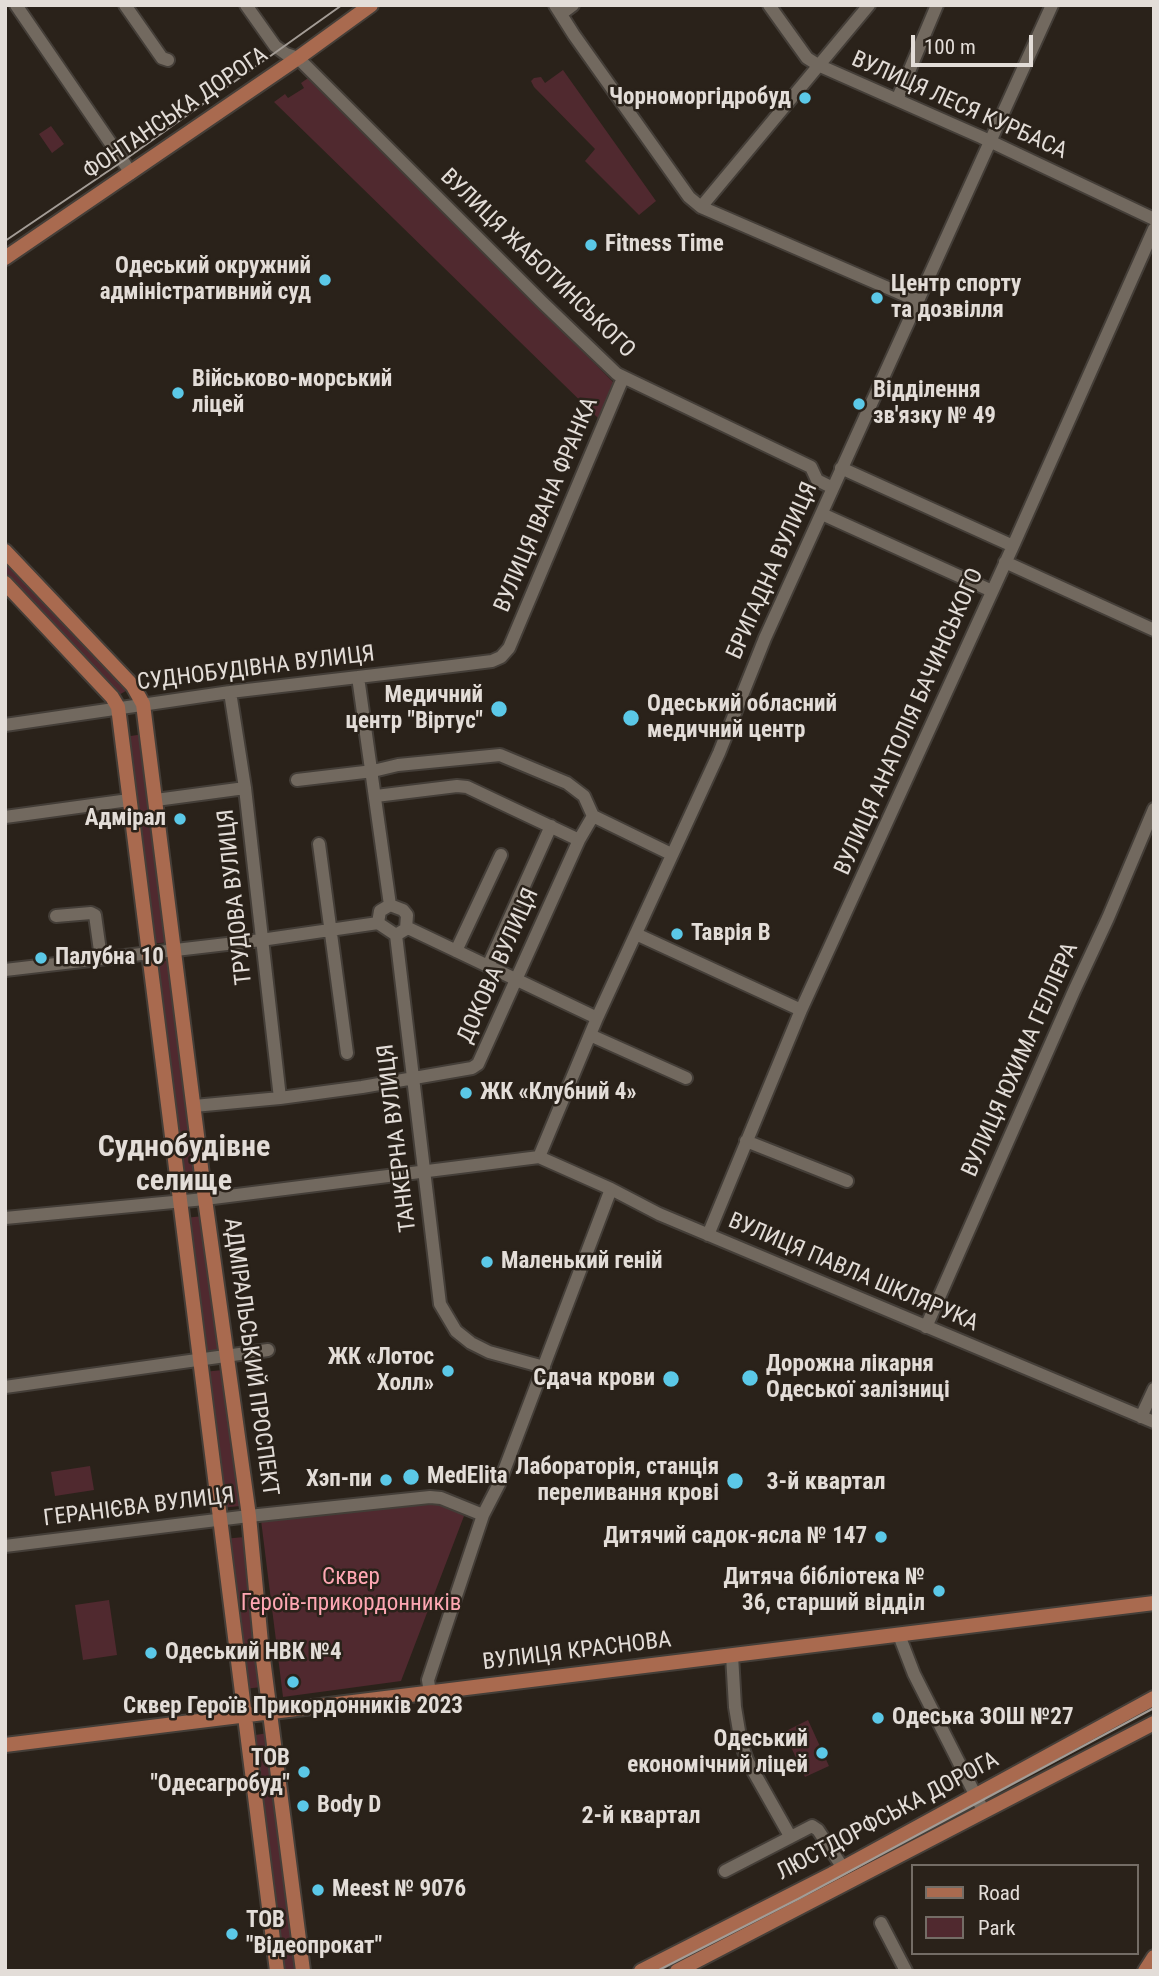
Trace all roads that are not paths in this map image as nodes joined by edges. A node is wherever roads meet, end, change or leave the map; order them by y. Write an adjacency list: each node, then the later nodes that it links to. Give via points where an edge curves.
1 (16, 5): 16 (street)
2 (125, 5): 12 (street)
3 (246, 5): 11 (street, ВУЛИЦЯ ЖАБОТИНСЬКОГО, via 275,46)
4 (372, 5): 11 (main road, ФОНТАНСЬКА ДОРОГА)
5 (573, 5): 10 (street)
6 (769, 5): 13 (street, ВУЛИЦЯ ЛЕСЯ КУРБАСА, via 807,58)
7 (869, 5): 13 (street)
8 (937, 5): 14 (street)
9 (1052, 5): 15 (street, БРИГАДНА ВУЛИЦЯ)
10 (558, 10): 17 (street, via 689,197)
11 (298, 58): 16 (main road, ФОНТАНСЬКА ДОРОГА); 22 (street, ВУЛИЦЯ ЖАБОТИНСЬКОГО)
12 (167, 60)
13 (818, 65): 14 (street, ВУЛИЦЯ ЛЕСЯ КУРБАСА); 17 (street)
14 (897, 100): 15 (street, ВУЛИЦЯ ЛЕСЯ КУРБАСА)
15 (989, 141): 18 (street, ВУЛИЦЯ ЛЕСЯ КУРБАСА); 21 (street, БРИГАДНА ВУЛИЦЯ)
16 (131, 173): 20 (main road, ФОНТАНСЬКА ДОРОГА)
17 (701, 207): 21 (street)
18 (1154, 219)
19 (1154, 229): 26 (street, ВУЛИЦЯ АНАТОЛІЯ БАЧИНСЬКОГО)
20 (5, 258)
21 (918, 301): 23 (street, БРИГАДНА ВУЛИЦЯ)
22 (623, 378): 24 (street, ВУЛИЦЯ ЖАБОТИНСЬКОГО, via 811,467 817,480); 32 (street, ВУЛИЦЯ ІВАНА ФРАНКА)
23 (841, 468): 24 (street, БРИГАДНА ВУЛИЦЯ); 26 (street)
24 (834, 485): 25 (street, БРИГАДНА ВУЛИЦЯ)
25 (822, 514): 30 (street); 50 (street, БРИГАДНА ВУЛИЦЯ)
26 (1013, 546): 28 (street, ВУЛИЦЯ АНАТОЛІЯ БАЧИНСЬКОГО)
27 (5, 551): 35 (main road, АДМІРАЛЬСЬКИЙ ПРОСПЕКТ, via 133,686)
28 (1006, 562): 30 (street, ВУЛИЦЯ АНАТОЛІЯ БАЧИНСЬКОГО); 31 (street)
29 (5, 583): 36 (main road)
30 (992, 591): 66 (street, ВУЛИЦЯ АНАТОЛІЯ БАЧИНСЬКОГО)
31 (1154, 630)
32 (509, 648): 33 (street, СУДНОБУДІВНА ВУЛИЦЯ, via 492,661)
33 (358, 677): 34 (street, СУДНОБУДІВНА ВУЛИЦЯ); 38 (street)
34 (230, 692): 35 (street, СУДНОБУДІВНА ВУЛИЦЯ); 40 (street, ТРУДОВА ВУЛИЦЯ)
35 (143, 704): 36 (street, СУДНОБУДІВНА ВУЛИЦЯ); 43 (main road, АДМІРАЛЬСЬКИЙ ПРОСПЕКТ)
36 (118, 708): 37 (street, СУДНОБУДІВНА ВУЛИЦЯ); 42 (main road, АДМІРАЛЬСЬКИЙ ПРОСПЕКТ)
37 (5, 725)
38 (373, 771): 39 (street); 41 (street); 45 (street, via 500,755 567,783 584,796)
39 (298, 780)
40 (245, 788): 43 (street); 58 (street, ТРУДОВА ВУЛИЦЯ)
41 (376, 796): 47 (street, via 467,786); 52 (street)
42 (129, 800): 46 (street); 61 (main road, АДМІРАЛЬСЬКИЙ ПРОСПЕКТ)
43 (156, 800): 59 (main road, АДМІРАЛЬСЬКИЙ ПРОСПЕКТ)
44 (1154, 809): 83 (street, ВУЛИЦЯ ЮХИМА ГЕЛЛЕРА)
45 (593, 816): 48 (street, ДОКОВА ВУЛИЦЯ); 50 (street)
46 (5, 817)
47 (551, 826): 48 (street); 63 (street)
48 (579, 840): 65 (street, ДОКОВА ВУЛИЦЯ)
49 (319, 844): 55 (street)
50 (671, 854): 57 (street, БРИГАДНА ВУЛИЦЯ)
51 (500, 855): 60 (street)
52 (390, 905): 54 (street, via 380,911); 56 (street, via 407,915)
53 (56, 916): 62 (street, via 94,915)
54 (378, 923): 55 (street); 56 (street)
55 (331, 930): 58 (street); 69 (street)
56 (401, 931): 60 (street); 70 (street, ТАНКЕРНА ВУЛИЦЯ)
57 (636, 934): 66 (street); 67 (street, БРИГАДНА ВУЛИЦЯ)
58 (261, 940): 59 (street); 72 (street, ТРУДОВА ВУЛИЦЯ)
59 (174, 950): 61 (street); 73 (main road, АДМІРАЛЬСЬКИЙ ПРОСПЕКТ)
60 (456, 951): 63 (street)
61 (148, 953): 62 (street); 80 (main road, АДМІРАЛЬСЬКИЙ ПРОСПЕКТ)
62 (101, 957): 64 (street)
63 (488, 965): 65 (street)
64 (5, 970)
65 (516, 980): 67 (street); 70 (street, ДОКОВА ВУЛИЦЯ, via 478,1064)
66 (801, 1010): 74 (street, ВУЛИЦЯ АНАТОЛІЯ БАЧИНСЬКОГО)
67 (597, 1018): 68 (street, БРИГАДНА ВУЛИЦЯ)
68 (590, 1035): 71 (street); 75 (street, БРИГАДНА ВУЛИЦЯ)
69 (347, 1053)
70 (412, 1077): 72 (street, ДОКОВА ВУЛИЦЯ); 76 (street, ТАНКЕРНА ВУЛИЦЯ)
71 (686, 1078)
72 (280, 1098): 73 (street, ДОКОВА ВУЛИЦЯ)
73 (194, 1106): 79 (main road, АДМІРАЛЬСЬКИЙ ПРОСПЕКТ)
74 (746, 1142): 77 (street); 82 (street, ВУЛИЦЯ АНАТОЛІЯ БАЧИНСЬКОГО)
75 (539, 1157): 76 (street); 78 (street, ВУЛИЦЯ ПАВЛА ШКЛЯРУКА)
76 (423, 1170): 79 (street); 87 (street, ТАНКЕРНА ВУЛИЦЯ, via 440,1304 456,1331 489,1352)
77 (847, 1181)
78 (611, 1189): 82 (street, ВУЛИЦЯ ПАВЛА ШКЛЯРУКА); 87 (street)
79 (205, 1199): 80 (street); 85 (main road, АДМІРАЛЬСЬКИЙ ПРОСПЕКТ)
80 (178, 1202): 81 (street); 86 (main road, АДМІРАЛЬСЬКИЙ ПРОСПЕКТ)
81 (5, 1218)
82 (708, 1234): 83 (street, ВУЛИЦЯ ПАВЛА ШКЛЯРУКА)
83 (926, 1327): 90 (street, ВУЛИЦЯ ПАВЛА ШКЛЯРУКА)
84 (268, 1350): 85 (street)
85 (227, 1355): 86 (street); 92 (main road, АДМІРАЛЬСЬКИЙ ПРОСПЕКТ)
86 (200, 1360): 88 (street); 93 (main road, АДМІРАЛЬСЬКИЙ ПРОСПЕКТ)
87 (544, 1367): 91 (street)
88 (5, 1387)
89 (1154, 1389): 90 (street)
90 (1148, 1420)
91 (483, 1515): 92 (street, ГЕРАНІЄВА ВУЛИЦЯ, via 430,1497); 98 (street, via 428,1680)
92 (249, 1516): 93 (street, ГЕРАНІЄВА ВУЛИЦЯ); 100 (main road, АДМІРАЛЬСЬКИЙ ПРОСПЕКТ)
93 (220, 1519): 94 (street, ГЕРАНІЄВА ВУЛИЦЯ); 101 (main road, АДМІРАЛЬСЬКИЙ ПРОСПЕКТ)
94 (5, 1546)
95 (1154, 1603): 96 (main road, ВУЛИЦЯ КРАСНОВА)
96 (900, 1634): 97 (main road, ВУЛИЦЯ КРАСНОВА); 104 (street, via 914,1674)
97 (732, 1656): 98 (main road, ВУЛИЦЯ КРАСНОВА); 106 (street, via 741,1743)
98 (430, 1693): 100 (main road, ВУЛИЦЯ КРАСНОВА)
99 (1154, 1698): 104 (main road, ЛЮСТДОРФСЬКА ДОРОГА)
100 (270, 1713): 101 (main road, ВУЛИЦЯ КРАСНОВА); 112 (main road, АДМІРАЛЬСЬКИЙ ПРОСПЕКТ)
101 (245, 1716): 103 (main road, ВУЛИЦЯ КРАСНОВА); 111 (main road, АДМІРАЛЬСЬКИЙ ПРОСПЕКТ)
102 (1154, 1723): 105 (main road, ЛЮСТДОРФСЬКА ДОРОГА)
103 (5, 1745)
104 (975, 1797): 105 (street); 107 (main road, ЛЮСТДОРФСЬКА ДОРОГА)
105 (983, 1810): 114 (main road, ЛЮСТДОРФСЬКА ДОРОГА)
106 (790, 1836): 107 (street, via 812,1826); 108 (street)
107 (843, 1868): 113 (main road, ЛЮСТДОРФСЬКА ДОРОГА)
108 (725, 1871)
109 (881, 1923): 115 (street)
110 (1154, 1956): 116 (main road)
111 (277, 1971)
112 (303, 1971)
113 (641, 1971)
114 (677, 1971)
115 (906, 1971)
116 (1145, 1971)

